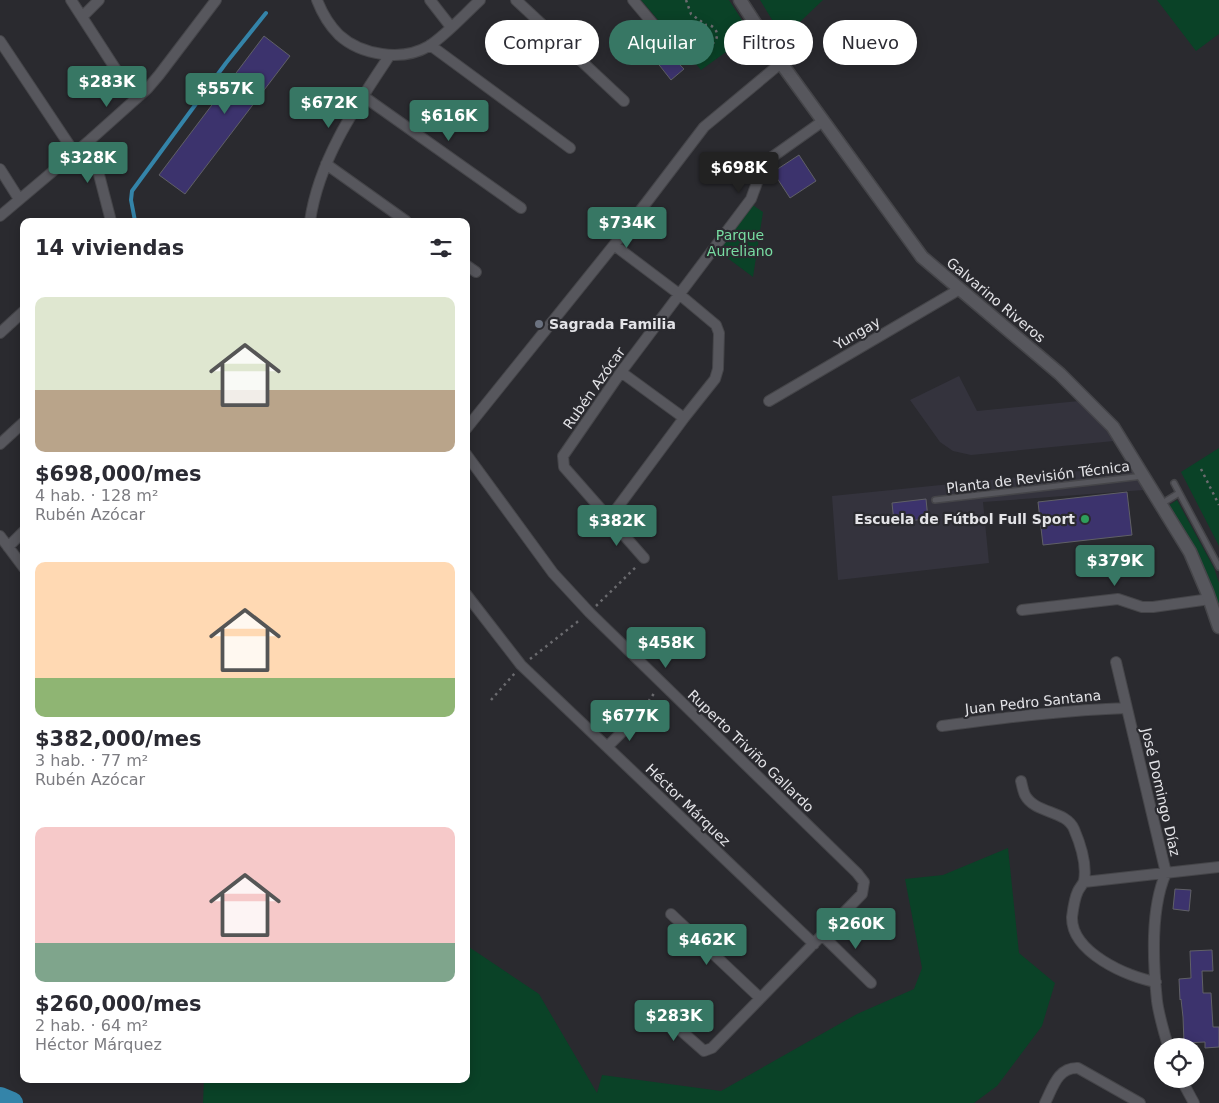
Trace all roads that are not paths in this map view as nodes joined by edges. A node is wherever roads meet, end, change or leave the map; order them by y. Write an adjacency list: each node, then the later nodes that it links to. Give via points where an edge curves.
1 (70, 0): 10 (street)
2 (99, 0): 10 (street)
3 (216, 0): 20 (street, via 160,75)
4 (317, 0): 16 (street, via 328,22 339,34 369,51)
5 (430, 0): 13 (street)
6 (480, 0): 13 (street)
7 (516, 0): 21 (street)
8 (633, 0): 11 (street)
9 (740, 0): 12 (street, Galvarino Riveros)
10 (82, 17): 20 (street)
11 (650, 20)
12 (753, 20)
13 (450, 27): 15 (street)
14 (0, 41): 25 (street)
15 (430, 45): 16 (street, via 409,53); 24 (street)
16 (390, 55): 19 (street)
17 (780, 65): 34 (street, via 704,126)
18 (782, 65): 22 (street, Galvarino Riveros)
19 (363, 96): 26 (street); 29 (street)
20 (136, 99): 23 (street)
21 (624, 101)
22 (823, 122): 37 (street, Galvarino Riveros, via 922,257); 38 (street, Rubén Azócar, via 768,160 751,199)
23 (90, 140): 25 (street); 31 (street)
24 (570, 148)
25 (74, 152): 28 (street)
26 (326, 164): 32 (street); 33 (street)
27 (0, 169): 28 (street)
28 (19, 199): 30 (street)
29 (521, 208)
30 (0, 216)
31 (110, 218)
32 (311, 218)
33 (402, 218)
34 (614, 245): 38 (street); 44 (street)
35 (470, 268): 36 (street)
36 (476, 272)
37 (960, 289): 42 (street, Yungay); 48 (street, Galvarino Riveros, via 1060,374 1113,427)
38 (679, 294): 41 (street, Rubén Azócar); 43 (street, via 716,325 719,333 715,379)
39 (20, 315): 40 (street)
40 (0, 333)
41 (621, 372): 43 (street); 53 (street, Rubén Azócar, via 563,456 564,466)
42 (769, 401)
43 (684, 418): 53 (street)
44 (470, 424)
45 (20, 426): 46 (street)
46 (0, 444)
47 (470, 459): 74 (street, Ruperto Triviño Gallardo, via 553,573 590,613 864,882 862,894)
48 (1143, 476): 51 (lane, Planta de Revisión Técnica); 52 (street, Galvarino Riveros)
49 (1174, 483): 50 (lane)
50 (1179, 493): 52 (lane); 59 (lane)
51 (935, 500)
52 (1160, 504): 61 (street, Galvarino Riveros, via 1190,552)
53 (609, 519): 57 (street, Rubén Azócar)
54 (0, 536): 56 (street)
55 (20, 536): 56 (street)
56 (8, 547): 58 (street)
57 (644, 558)
58 (20, 563)
59 (1219, 567)
60 (470, 599): 68 (street, Héctor Márquez, via 522,665)
61 (1213, 602): 62 (street, via 1153,607 1118,600); 63 (street, Galvarino Riveros)
62 (1022, 610)
63 (1219, 627)
64 (1116, 662): 65 (street, José Domingo Díaz)
65 (1127, 708): 67 (street, Juan Pedro Santana, via 1028,715); 71 (street, José Domingo Díaz)
66 (636, 719): 68 (street)
67 (942, 726)
68 (607, 747): 75 (street, Héctor Márquez)
69 (1021, 781): 72 (street, via 1024,795 1032,804 1073,826 1080,846)
70 (1219, 867): 71 (street)
71 (1166, 873): 72 (street); 76 (street, José Domingo Díaz, via 1157,902)
72 (1084, 882): 76 (street, via 1077,892 1072,918 1077,938 1114,968 1142,980)
73 (671, 914): 78 (street)
74 (822, 936): 75 (street); 77 (street)
75 (814, 944): 78 (street)
76 (1156, 982): 80 (street, José Domingo Díaz, via 1157,1002)
77 (872, 983)
78 (760, 998): 79 (street, via 712,1048 704,1051)
79 (661, 1013)
80 (1166, 1038)
81 (1186, 1088): 84 (street)
82 (1045, 1103): 83 (street, via 1061,1072 1078,1068)
83 (1140, 1103)
84 (1194, 1103)

